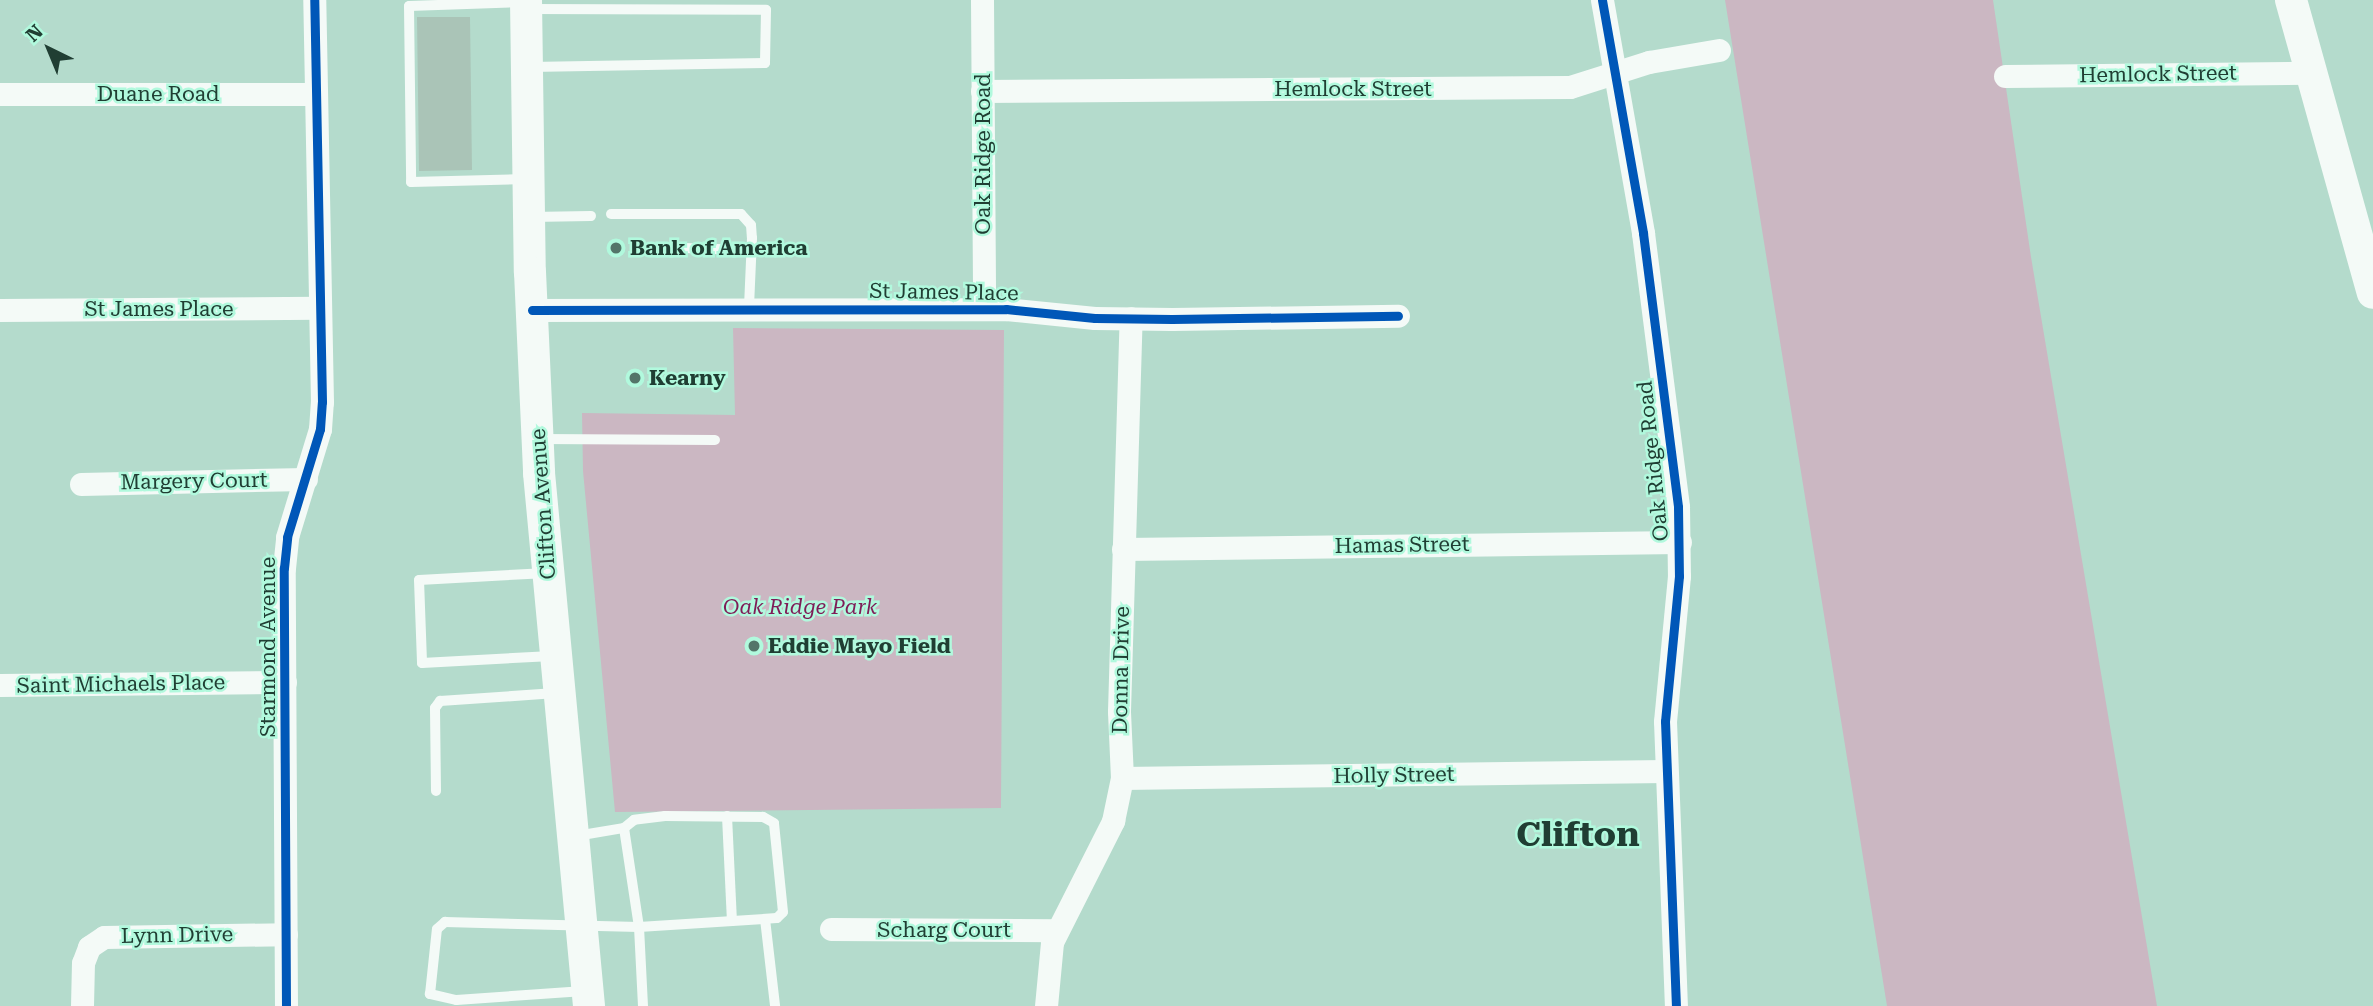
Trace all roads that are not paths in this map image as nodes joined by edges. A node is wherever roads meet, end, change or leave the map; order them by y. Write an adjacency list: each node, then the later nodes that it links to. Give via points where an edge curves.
1 (314, 0): 13 (street, Starmond Avenue)
2 (982, 0): 11 (street, Oak Ridge Road)
3 (1602, 0): 8 (street, Oak Ridge Road)
4 (2291, 0): 9 (main road)
5 (526, 4): 7 (main road, Clifton Avenue); 7 (lane, via 766,10 765,64); 14 (lane, via 409,6 411,182)
6 (1719, 50): 8 (street, Hemlock Street)
7 (527, 67): 14 (main road, Clifton Avenue)
8 (1615, 72): 11 (street, Hemlock Street, via 1570,87); 32 (street, Oak Ridge Road, via 1644,247)
9 (2311, 73): 10 (street, Hemlock Street); 20 (main road)
10 (2005, 76)
11 (982, 91): 23 (street, Oak Ridge Road)
12 (0, 94): 13 (street, Duane Road)
13 (315, 94): 22 (street, Starmond Avenue)
14 (528, 179): 17 (main road, Clifton Avenue)
15 (611, 214): 18 (lane, via 741,214 751,225)
16 (591, 216): 17 (lane)
17 (529, 217): 25 (main road, Clifton Avenue)
18 (752, 244): 19 (lane); 21 (lane)
19 (683, 248)
20 (2373, 293)
21 (749, 308): 23 (street, St James Place); 25 (street, St James Place)
22 (319, 309): 24 (street, St James Place); 30 (street, Starmond Avenue, via 322,402)
23 (984, 309): 27 (street, St James Place)
24 (0, 310)
25 (531, 310): 28 (main road, Clifton Avenue)
26 (1398, 316): 27 (street, St James Place)
27 (1131, 318): 33 (street, Donna Drive)
28 (537, 439): 29 (lane); 34 (main road, Clifton Avenue)
29 (715, 440)
30 (306, 479): 31 (street, Margery Court); 36 (street, Starmond Avenue, via 287,537)
31 (81, 484)
32 (1680, 542): 33 (street, Hamas Street); 39 (street, Oak Ridge Road)
33 (1123, 549): 40 (street, Donna Drive)
34 (548, 573): 35 (main road, Clifton Avenue); 35 (lane, via 419,580 422,663)
35 (555, 656): 38 (main road, Clifton Avenue)
36 (285, 682): 37 (street, Saint Michaels Place); 51 (street, Starmond Avenue)
37 (0, 685)
38 (558, 693): 41 (lane, via 440,701 435,708); 44 (main road, Clifton Avenue)
39 (1666, 771): 40 (street, Holly Street); 60 (street, Oak Ridge Road)
40 (1122, 778): 50 (street, Donna Drive, via 1113,821)
41 (436, 791)
42 (727, 816): 43 (lane, via 665,816 634,820); 45 (lane, via 763,817 774,824 783,912 778,918); 46 (lane)
43 (624, 828): 44 (lane); 48 (lane)
44 (572, 836): 47 (main road, Clifton Avenue)
45 (765, 919): 46 (lane); 58 (lane)
46 (733, 921): 48 (lane)
47 (581, 927): 48 (lane); 52 (lane, via 445,922 437,929 432,949); 53 (main road, Clifton Avenue)
48 (639, 927): 57 (lane)
49 (831, 929): 50 (street, Scharg Court)
50 (1057, 930): 59 (street, Donna Drive, via 1047,964)
51 (286, 934): 54 (street, Lynn Drive, via 104,937 89,947 83,963); 55 (street, Starmond Avenue)
52 (430, 994): 53 (lane, via 456,1000); 56 (lane)
53 (588, 999)
54 (82, 1006)
55 (286, 1006)
56 (429, 1006)
57 (643, 1006)
58 (775, 1006)
59 (1046, 1006)
60 (1676, 1006)

